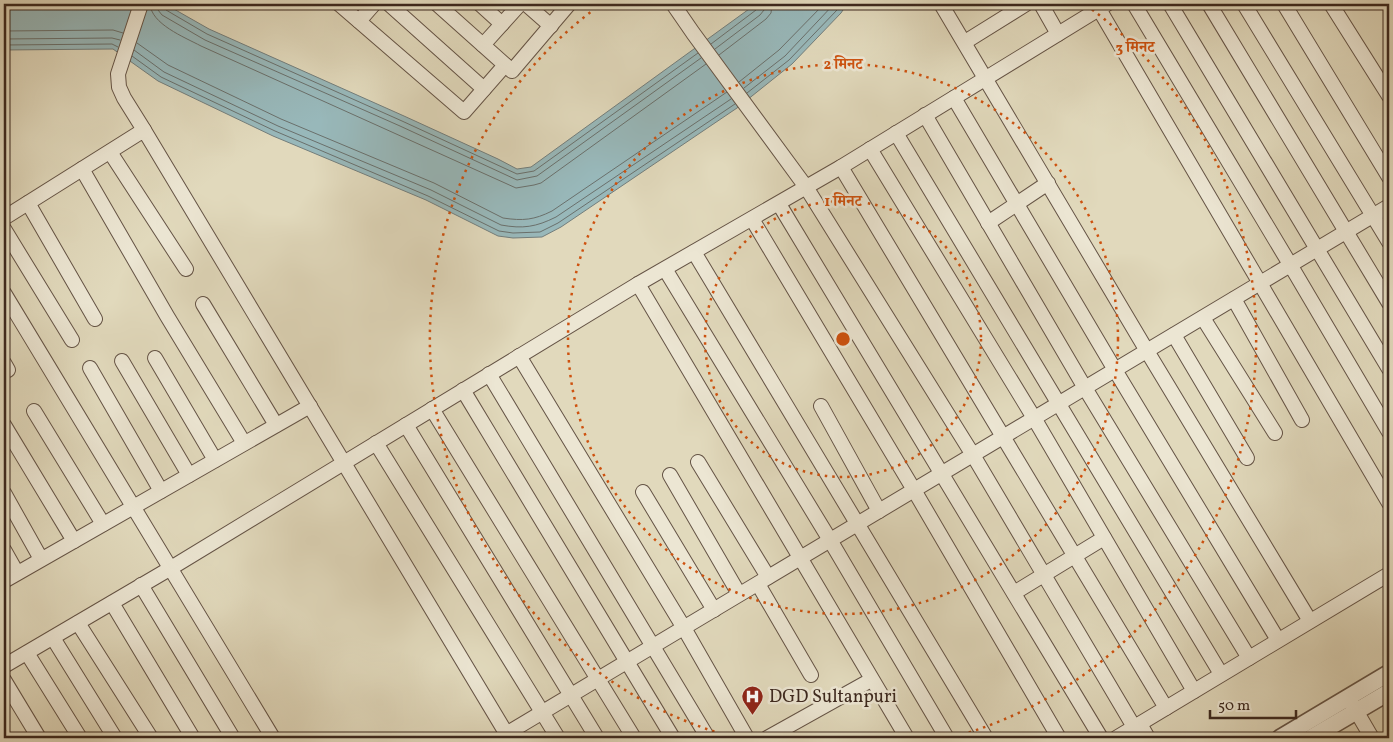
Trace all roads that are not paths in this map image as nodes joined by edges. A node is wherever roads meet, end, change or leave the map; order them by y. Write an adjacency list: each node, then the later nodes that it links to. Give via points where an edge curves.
1 (142, 4): 33 (street, via 118,74 124,98)
2 (339, 4): 21 (street)
3 (374, 4): 21 (street)
4 (389, 4): 29 (street)
5 (436, 4): 26 (street)
6 (480, 4): 22 (street)
7 (520, 4): 22 (street)
8 (526, 4): 23 (street)
9 (569, 4): 23 (street)
10 (674, 4): 41 (street)
11 (941, 4): 25 (street)
12 (1026, 4): 25 (street)
13 (1041, 4): 24 (street)
14 (1134, 4): 55 (street)
15 (1170, 4): 53 (street)
16 (1209, 4): 51 (street)
17 (1244, 4): 46 (street)
18 (1284, 4): 39 (street)
19 (1331, 4): 30 (street)
20 (1103, 6): 24 (street); 59 (street)
21 (359, 21): 29 (street, via 464,112)
22 (502, 24): 26 (street)
23 (551, 26): 27 (street, via 512,71)
24 (1058, 34): 28 (street)
25 (964, 42): 28 (street)
26 (483, 45): 27 (street)
27 (506, 65): 29 (street)
28 (986, 78): 31 (street); 40 (street)
29 (484, 89)
30 (1387, 89)
31 (954, 98): 32 (street); 44 (street)
32 (925, 115): 34 (street); 49 (street)
33 (144, 130): 36 (street); 79 (street)
34 (896, 133): 35 (street); 78 (street)
35 (870, 149): 37 (street); 83 (street)
36 (110, 152): 38 (street); 56 (street)
37 (841, 167): 41 (street); 90 (street)
38 (82, 169): 42 (street); 91 (street)
39 (1389, 178)
40 (1048, 183): 44 (street); 68 (street)
41 (806, 187): 43 (street); 93 (street)
42 (28, 203): 47 (street); 65 (street)
43 (779, 204): 48 (street); 98 (street)
44 (1017, 204): 49 (street); 74 (street)
45 (1389, 206): 46 (street)
46 (1373, 216): 51 (street); 52 (street)
47 (4, 218)
48 (752, 219): 54 (street); 101 (street)
49 (988, 223): 76 (street)
50 (4, 229): 67 (street)
51 (1347, 231): 53 (street); 62 (street)
52 (1389, 242)
53 (1317, 250): 55 (street); 73 (street)
54 (694, 252): 57 (street); 109 (street)
55 (1292, 266): 59 (street); 88 (street)
56 (186, 269)
57 (665, 269): 58 (street); 112 (street)
58 (638, 284): 69 (street); 115 (street)
59 (1259, 284): 61 (street); 105 (street)
60 (4, 293): 106 (street)
61 (1234, 299): 64 (street); 84 (street)
62 (1389, 303)
63 (204, 304): 87 (street)
64 (1203, 318): 66 (street); 89 (street)
65 (95, 319)
66 (1174, 335): 68 (street); 94 (street)
67 (72, 340)
68 (1147, 351): 74 (street); 128 (street)
69 (519, 356): 75 (street); 130 (street)
70 (155, 358): 95 (street)
71 (122, 361): 99 (street)
72 (90, 368): 102 (street)
73 (1389, 369)
74 (1115, 370): 76 (street); 132 (street)
75 (489, 374): 77 (street); 133 (street)
76 (1085, 388): 78 (street); 135 (street)
77 (463, 390): 81 (street); 136 (street)
78 (1059, 403): 83 (street); 139 (street)
79 (310, 406): 87 (street); 97 (street)
80 (821, 406): 107 (street)
81 (432, 409): 86 (street); 141 (street)
82 (34, 411): 108 (street)
83 (1034, 418): 90 (street); 110 (street)
84 (1302, 420)
85 (4, 425): 111 (street)
86 (406, 425): 92 (street); 146 (street)
87 (276, 426): 91 (street)
88 (1389, 432)
89 (1275, 433)
90 (1004, 436): 93 (street); 114 (street)
91 (244, 443): 95 (street)
92 (376, 443): 97 (street); 149 (street)
93 (973, 455): 98 (street); 119 (street)
94 (1247, 458)
95 (215, 460): 99 (street)
96 (698, 462): 121 (street)
97 (343, 464): 117 (street); 151 (street)
98 (942, 473): 101 (street); 124 (street)
99 (189, 475): 102 (street)
100 (670, 475): 125 (street)
101 (914, 490): 107 (street); 169 (street)
102 (161, 491): 106 (street)
103 (643, 492): 127 (street)
104 (4, 493): 116 (street)
105 (1389, 503)
106 (132, 507): 108 (street); 117 (street)
107 (879, 511): 109 (street)
108 (103, 524): 111 (street)
109 (858, 524): 112 (street); 168 (street)
110 (1104, 538): 114 (street); 144 (street)
111 (74, 540): 116 (street)
112 (830, 540): 115 (street); 167 (street)
113 (4, 550): 118 (street)
114 (1075, 556): 119 (street); 148 (street)
115 (800, 558): 121 (street); 143 (street)
116 (41, 559): 118 (street)
117 (171, 568): 123 (street); 158 (street)
118 (17, 573): 122 (street)
119 (1044, 574): 124 (street); 150 (street)
120 (1389, 574): 128 (street)
121 (763, 580): 125 (street); 140 (street)
122 (4, 581)
123 (142, 585): 126 (street); 157 (street)
124 (1014, 593): 170 (street)
125 (739, 594): 127 (street)
126 (112, 603): 129 (street); 156 (street)
127 (714, 610): 130 (street)
128 (1310, 621): 132 (street)
129 (78, 623): 131 (street); 155 (street)
130 (684, 628): 133 (street); 164 (street)
131 (53, 638): 134 (street); 154 (street)
132 (1278, 640): 135 (street)
133 (653, 646): 136 (street); 163 (street)
134 (27, 653): 137 (street); 153 (street)
135 (1249, 658): 139 (street)
136 (627, 662): 141 (street); 162 (street)
137 (4, 666)
138 (1389, 673): 147 (street)
139 (1222, 674): 144 (street)
140 (811, 675)
141 (599, 678): 146 (street); 161 (street)
142 (4, 680): 152 (street)
143 (871, 680): 165 (street); 166 (street)
144 (1194, 691): 148 (street)
145 (1389, 692): 147 (street)
146 (571, 695): 149 (street); 160 (street)
147 (1352, 704): 173 (street); 174 (street); 175 (street)
148 (1166, 708): 150 (street)
149 (542, 712): 151 (street); 159 (street)
150 (1137, 725): 171 (street); 172 (street)
151 (508, 736)
152 (39, 738)
153 (80, 738)
154 (115, 738)
155 (152, 738)
156 (193, 738)
157 (233, 738)
158 (273, 738)
159 (558, 738)
160 (597, 738)
161 (634, 738)
162 (673, 738)
163 (708, 738)
164 (746, 738)
165 (767, 738)
166 (907, 738)
167 (947, 738)
168 (986, 738)
169 (1059, 738)
170 (1101, 738)
171 (1116, 738)
172 (1148, 738)
173 (1280, 738)
174 (1310, 738)
175 (1372, 738)

